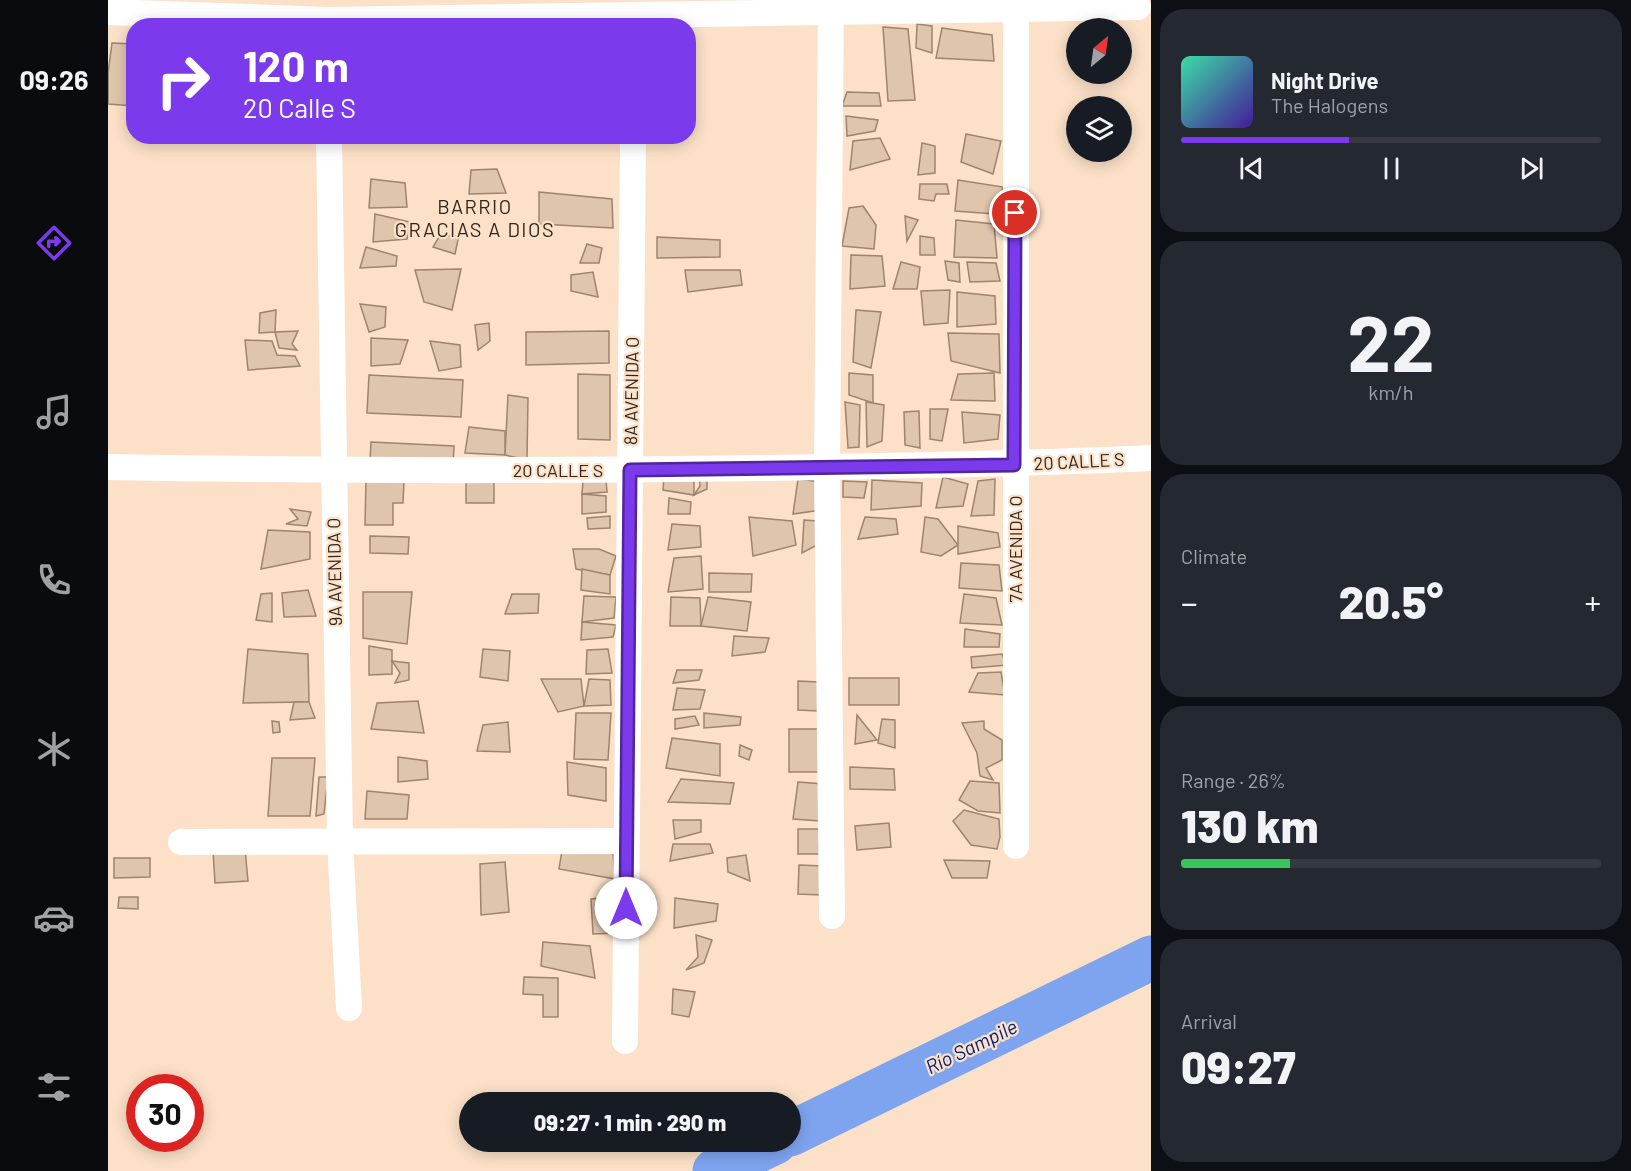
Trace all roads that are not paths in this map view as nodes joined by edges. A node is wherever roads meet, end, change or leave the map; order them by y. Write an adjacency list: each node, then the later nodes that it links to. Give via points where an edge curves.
1 (1016, 4): 2 (street); 3 (street); 10 (street, 7A AVENIDA O)
2 (831, 5): 5 (street); 12 (street)
3 (1138, 7)
4 (108, 12): 6 (street)
5 (634, 13): 6 (street)
6 (328, 15)
7 (329, 144): 14 (street, 9A AVENIDA O)
8 (633, 144): 13 (street, 8A AVENIDA O)
9 (1151, 458): 10 (street, 20 CALLE S)
10 (1014, 465): 12 (street, 20 CALLE S); 18 (street, 7A AVENIDA O)
11 (108, 467): 14 (street, 20 CALLE S)
12 (827, 467): 13 (street, 20 CALLE S); 19 (street)
13 (630, 470): 14 (street, 20 CALLE S); 15 (street, 8A AVENIDA O)
14 (332, 471): 17 (street, 9A AVENIDA O)
15 (627, 840): 17 (street); 21 (street, 8A AVENIDA O)
16 (181, 842): 17 (street)
17 (340, 842): 20 (street, 9A AVENIDA O)
18 (1016, 846)
19 (832, 916)
20 (350, 1008)
21 (625, 1041)

